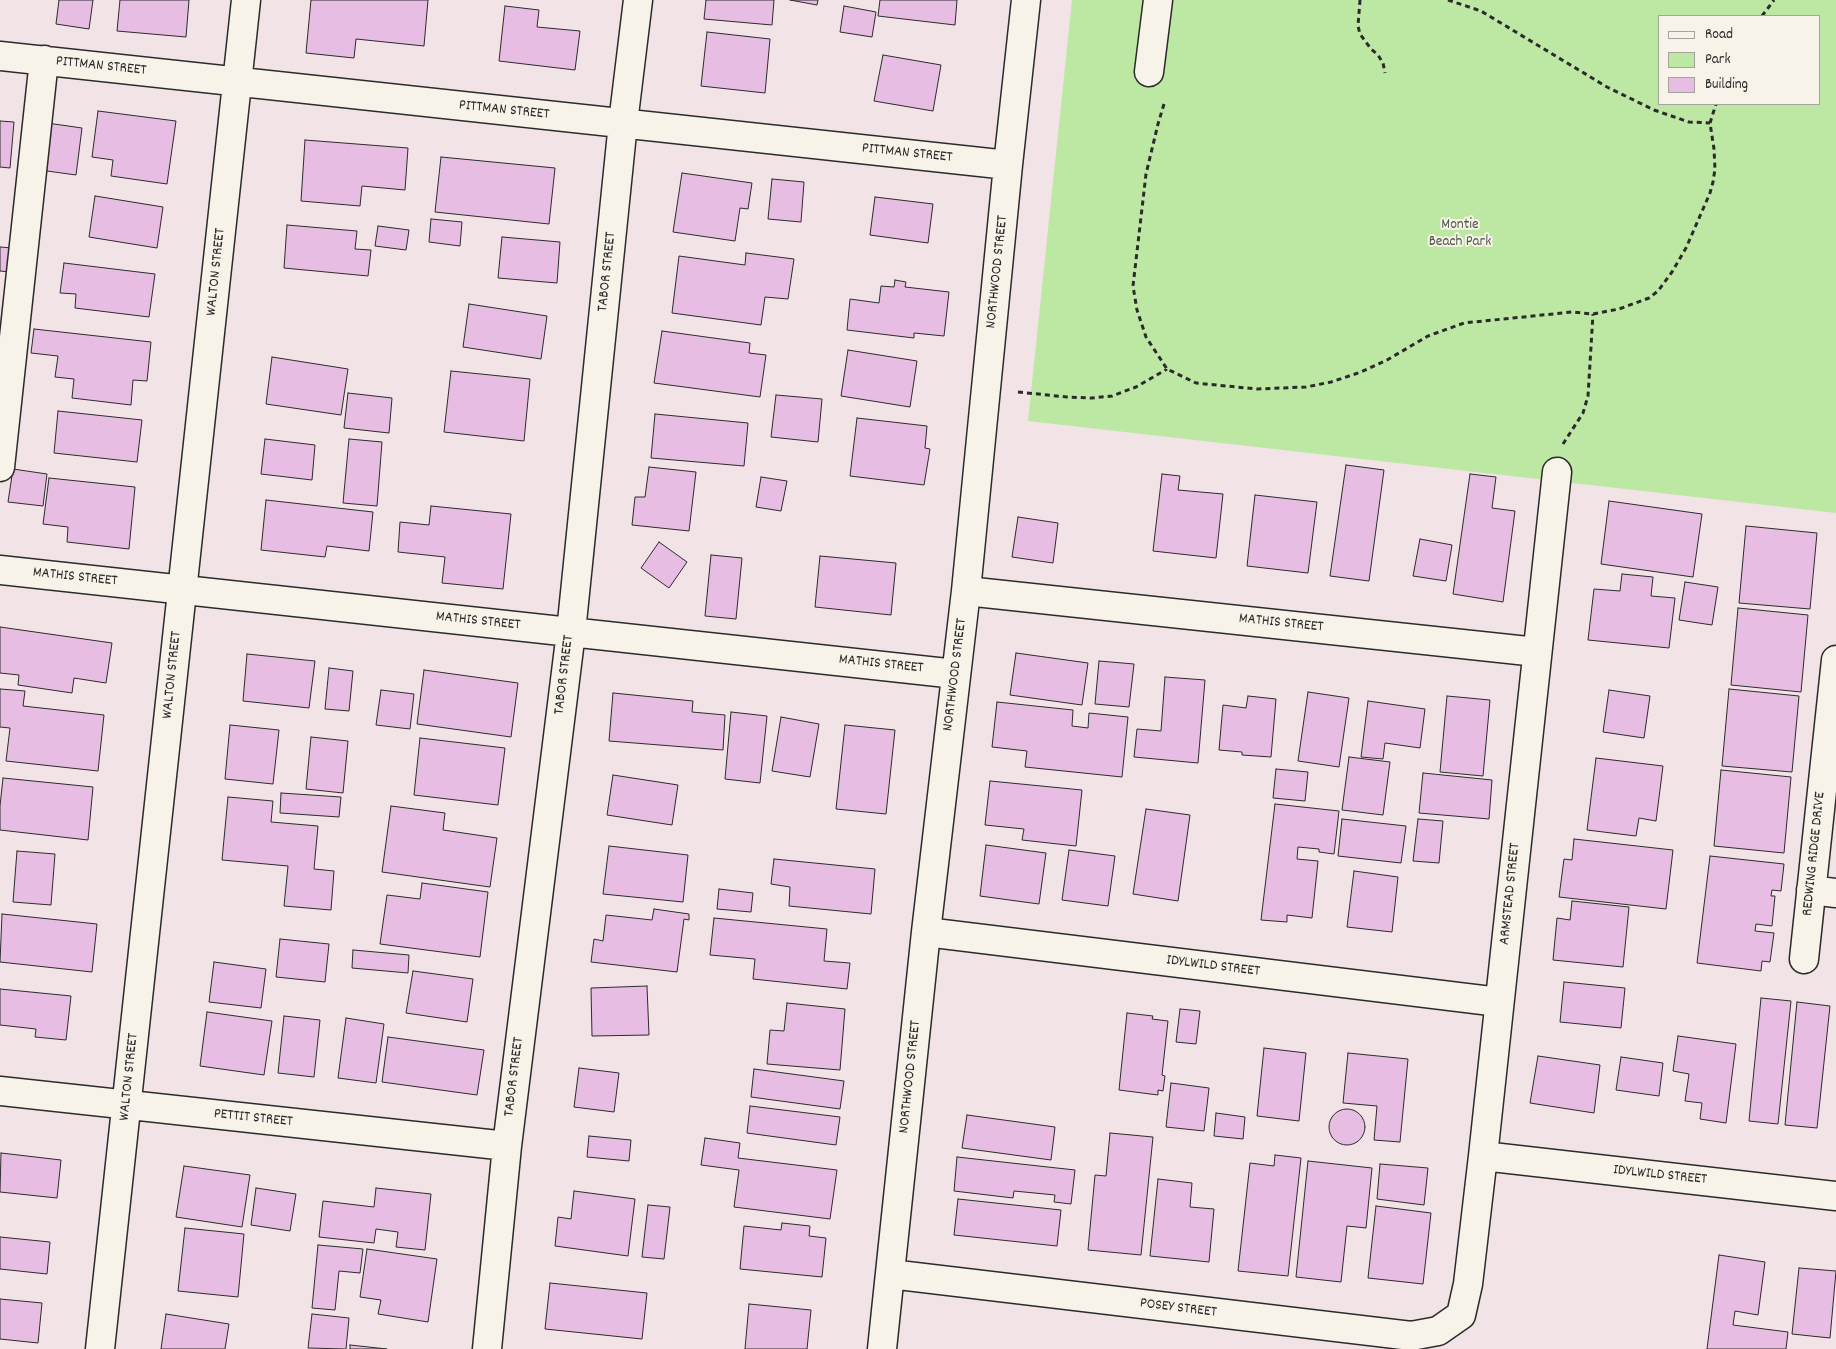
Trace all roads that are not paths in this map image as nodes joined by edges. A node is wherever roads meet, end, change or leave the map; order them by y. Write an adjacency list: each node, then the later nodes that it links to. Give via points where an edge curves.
1 (246, 0): 8 (street, WALTON STREET)
2 (638, 0): 9 (street, TABOR STREET)
3 (1026, 0): 10 (street, NORTHWOOD STREET)
4 (1158, 0): 7 (street)
5 (0, 56): 6 (street, PITTMAN STREET)
6 (44, 60): 8 (street, PITTMAN STREET); 11 (street)
7 (1149, 72)
8 (237, 82): 9 (street, PITTMAN STREET); 14 (street, WALTON STREET)
9 (623, 124): 10 (street, PITTMAN STREET); 16 (street, TABOR STREET)
10 (1008, 165): 15 (street, NORTHWOOD STREET)
11 (0, 467)
12 (1556, 472): 17 (street, ARMSTEAD STREET)
13 (0, 570): 14 (street, MATHIS STREET)
14 (182, 590): 16 (street, MATHIS STREET); 25 (street, WALTON STREET)
15 (966, 591): 17 (street, MATHIS STREET); 19 (street, NORTHWOOD STREET)
16 (571, 632): 19 (street, MATHIS STREET); 26 (street, TABOR STREET)
17 (1537, 652): 23 (street, ARMSTEAD STREET)
18 (1836, 660): 20 (street, REDWING RIDGE DRIVE)
19 (956, 674): 21 (street, NORTHWOOD STREET)
20 (1824, 892): 22 (street, REDWING RIDGE DRIVE)
21 (926, 932): 23 (street, IDYLWILD STREET); 29 (street, NORTHWOOD STREET)
22 (1804, 959)
23 (1499, 1002): 27 (street, ARMSTEAD STREET)
24 (0, 1091): 25 (street, PETTIT STREET)
25 (127, 1105): 26 (street, PETTIT STREET); 31 (street, WALTON STREET)
26 (507, 1146): 32 (street, TABOR STREET)
27 (1483, 1156): 28 (street, IDYLWILD STREET); 30 (street, ARMSTEAD STREET)
28 (1836, 1196)
29 (890, 1274): 30 (street, POSEY STREET, via 1412,1336 1438,1331); 33 (street, NORTHWOOD STREET)
30 (1462, 1315)
31 (100, 1349)
32 (487, 1349)
33 (882, 1349)

